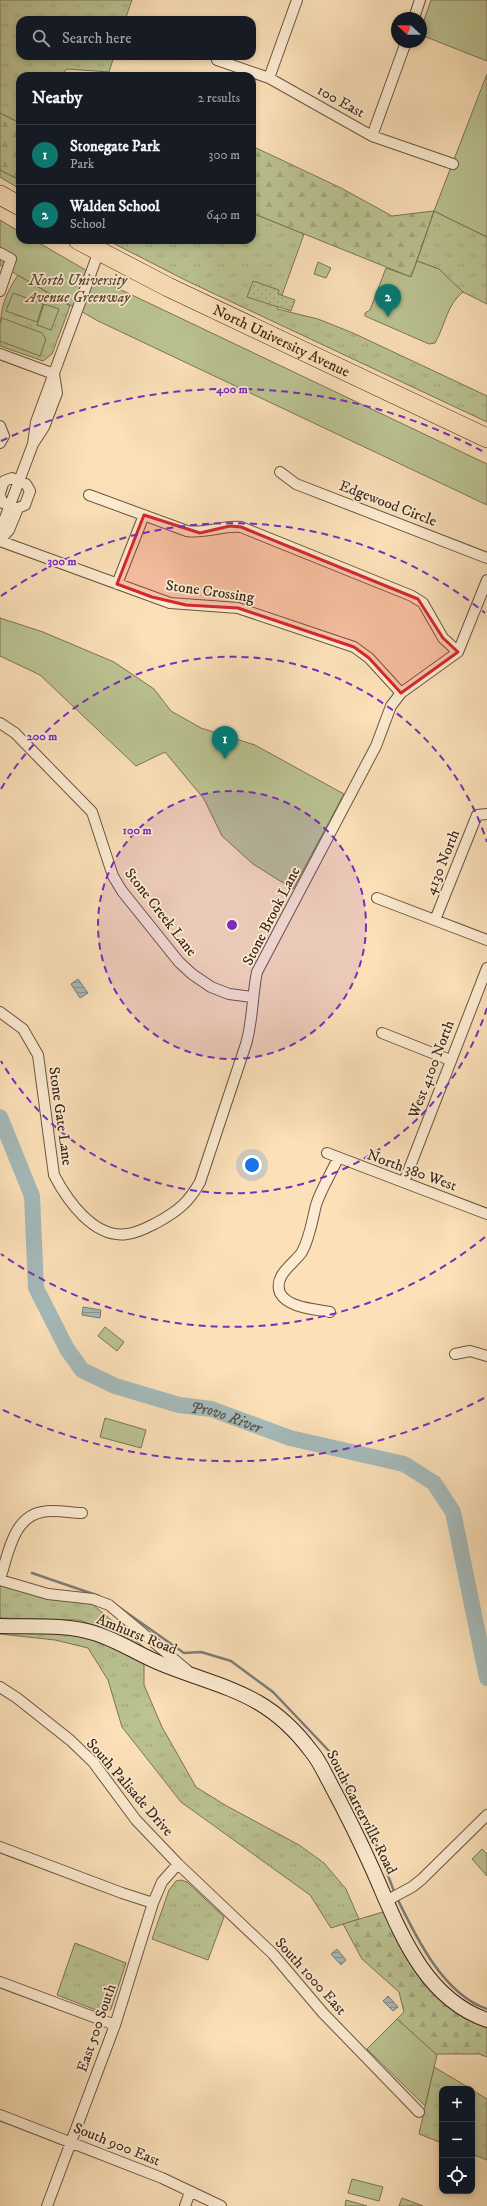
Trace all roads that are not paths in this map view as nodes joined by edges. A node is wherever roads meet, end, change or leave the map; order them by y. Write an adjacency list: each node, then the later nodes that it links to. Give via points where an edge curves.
1 (297, 0): 8 (street)
2 (420, 0): 3 (street)
3 (416, 12)
4 (404, 48): 9 (street)
5 (217, 60): 6 (street, 100 East)
6 (252, 72)
7 (256, 74): 8 (street, 100 East)
8 (269, 78): 9 (street, 100 East)
9 (372, 136): 10 (street, 100 East)
10 (453, 164)
11 (0, 195): 12 (highway)
12 (16, 204)
13 (86, 244): 14 (highway, North University Avenue)
14 (99, 251): 18 (street); 20 (highway, North University Avenue, via 223,314)
15 (0, 253): 16 (street, via 11,260)
16 (0, 291)
17 (0, 354): 18 (street)
18 (54, 374): 23 (street, via 36,422 34,444)
19 (0, 426): 21 (street, via 4,436)
20 (487, 438)
21 (0, 443)
22 (280, 472): 29 (street, Edgewood Circle, via 296,484)
23 (19, 481): 24 (street, via 12,478 4,481); 26 (street, via 26,484 30,491 25,505)
24 (0, 495): 26 (street, via 3,503)
25 (89, 495): 27 (street)
26 (14, 507): 28 (street)
27 (144, 515): 31 (street); 33 (street, via 187,531 200,533 230,526 242,527 418,599 423,603 443,638)
28 (0, 541): 31 (street, Stone Crossing)
29 (487, 558)
30 (487, 580): 32 (street)
31 (116, 584): 34 (street, Stone Crossing, via 170,603 238,608 354,647 369,658)
32 (484, 594): 33 (street)
33 (458, 652): 34 (street, Stone Brook Lane)
34 (401, 693): 41 (street, Stone Brook Lane, via 391,706 376,746 257,972)
35 (0, 723): 41 (street, Stone Creek Lane, via 15,733 92,812 113,876 179,962 211,987 229,994)
36 (482, 814): 38 (street, 4130 North)
37 (377, 898): 38 (street)
38 (435, 920): 39 (street)
39 (487, 940)
40 (487, 968): 44 (street, West 4100 North)
41 (252, 997): 49 (street, Stone Brook Lane, via 251,1026 246,1044 200,1182 192,1197 178,1211)
42 (0, 1012): 49 (street, Stone Gate Lane, via 23,1029 38,1055 54,1175 63,1193 97,1227 125,1235)
43 (382, 1033): 44 (street)
44 (450, 1060): 47 (street, West 4100 North)
45 (327, 1153): 46 (street, North 380 West)
46 (338, 1158): 47 (street, North 380 West); 50 (street, via 316,1205 306,1244 284,1272 279,1283 281,1293 287,1301)
47 (404, 1182): 48 (street, North 380 West)
48 (487, 1214)
49 (140, 1231)
50 (330, 1312)
51 (455, 1354): 52 (street, via 470,1351)
52 (487, 1356)
53 (82, 1513): 54 (street, via 42,1512 29,1517 15,1533)
54 (0, 1579): 56 (street, South Carterville Road, via 48,1594 93,1599 109,1605)
55 (0, 1626): 56 (street, Amhurst Road, via 69,1628 94,1632 162,1664)
56 (189, 1673): 61 (street, South Carterville Road, via 231,1688 264,1704 292,1728 312,1751 342,1805)
57 (0, 1687): 60 (street, South Palisade Drive, via 58,1731 93,1762 136,1820)
58 (487, 1815): 61 (street, via 422,1880)
59 (0, 1847): 62 (street)
60 (178, 1864): 62 (street, East 500 South, via 162,1882); 66 (street, South 1000 East, via 273,1954 323,2013)
61 (386, 1901): 64 (street, South Carterville Road, via 400,1932 424,1971 454,2002 473,2015)
62 (153, 1903): 65 (street, East 500 South)
63 (0, 1982): 65 (street)
64 (487, 2020)
65 (115, 2025): 68 (street, East 500 South)
66 (420, 2112)
67 (0, 2115): 68 (street, South 900 East)
68 (71, 2142): 69 (street, South 900 East, via 162,2178); 70 (street, East 500 South)
69 (190, 2192): 71 (street); 72 (street, South 900 East)
70 (47, 2206)
71 (185, 2206)
72 (222, 2206)

